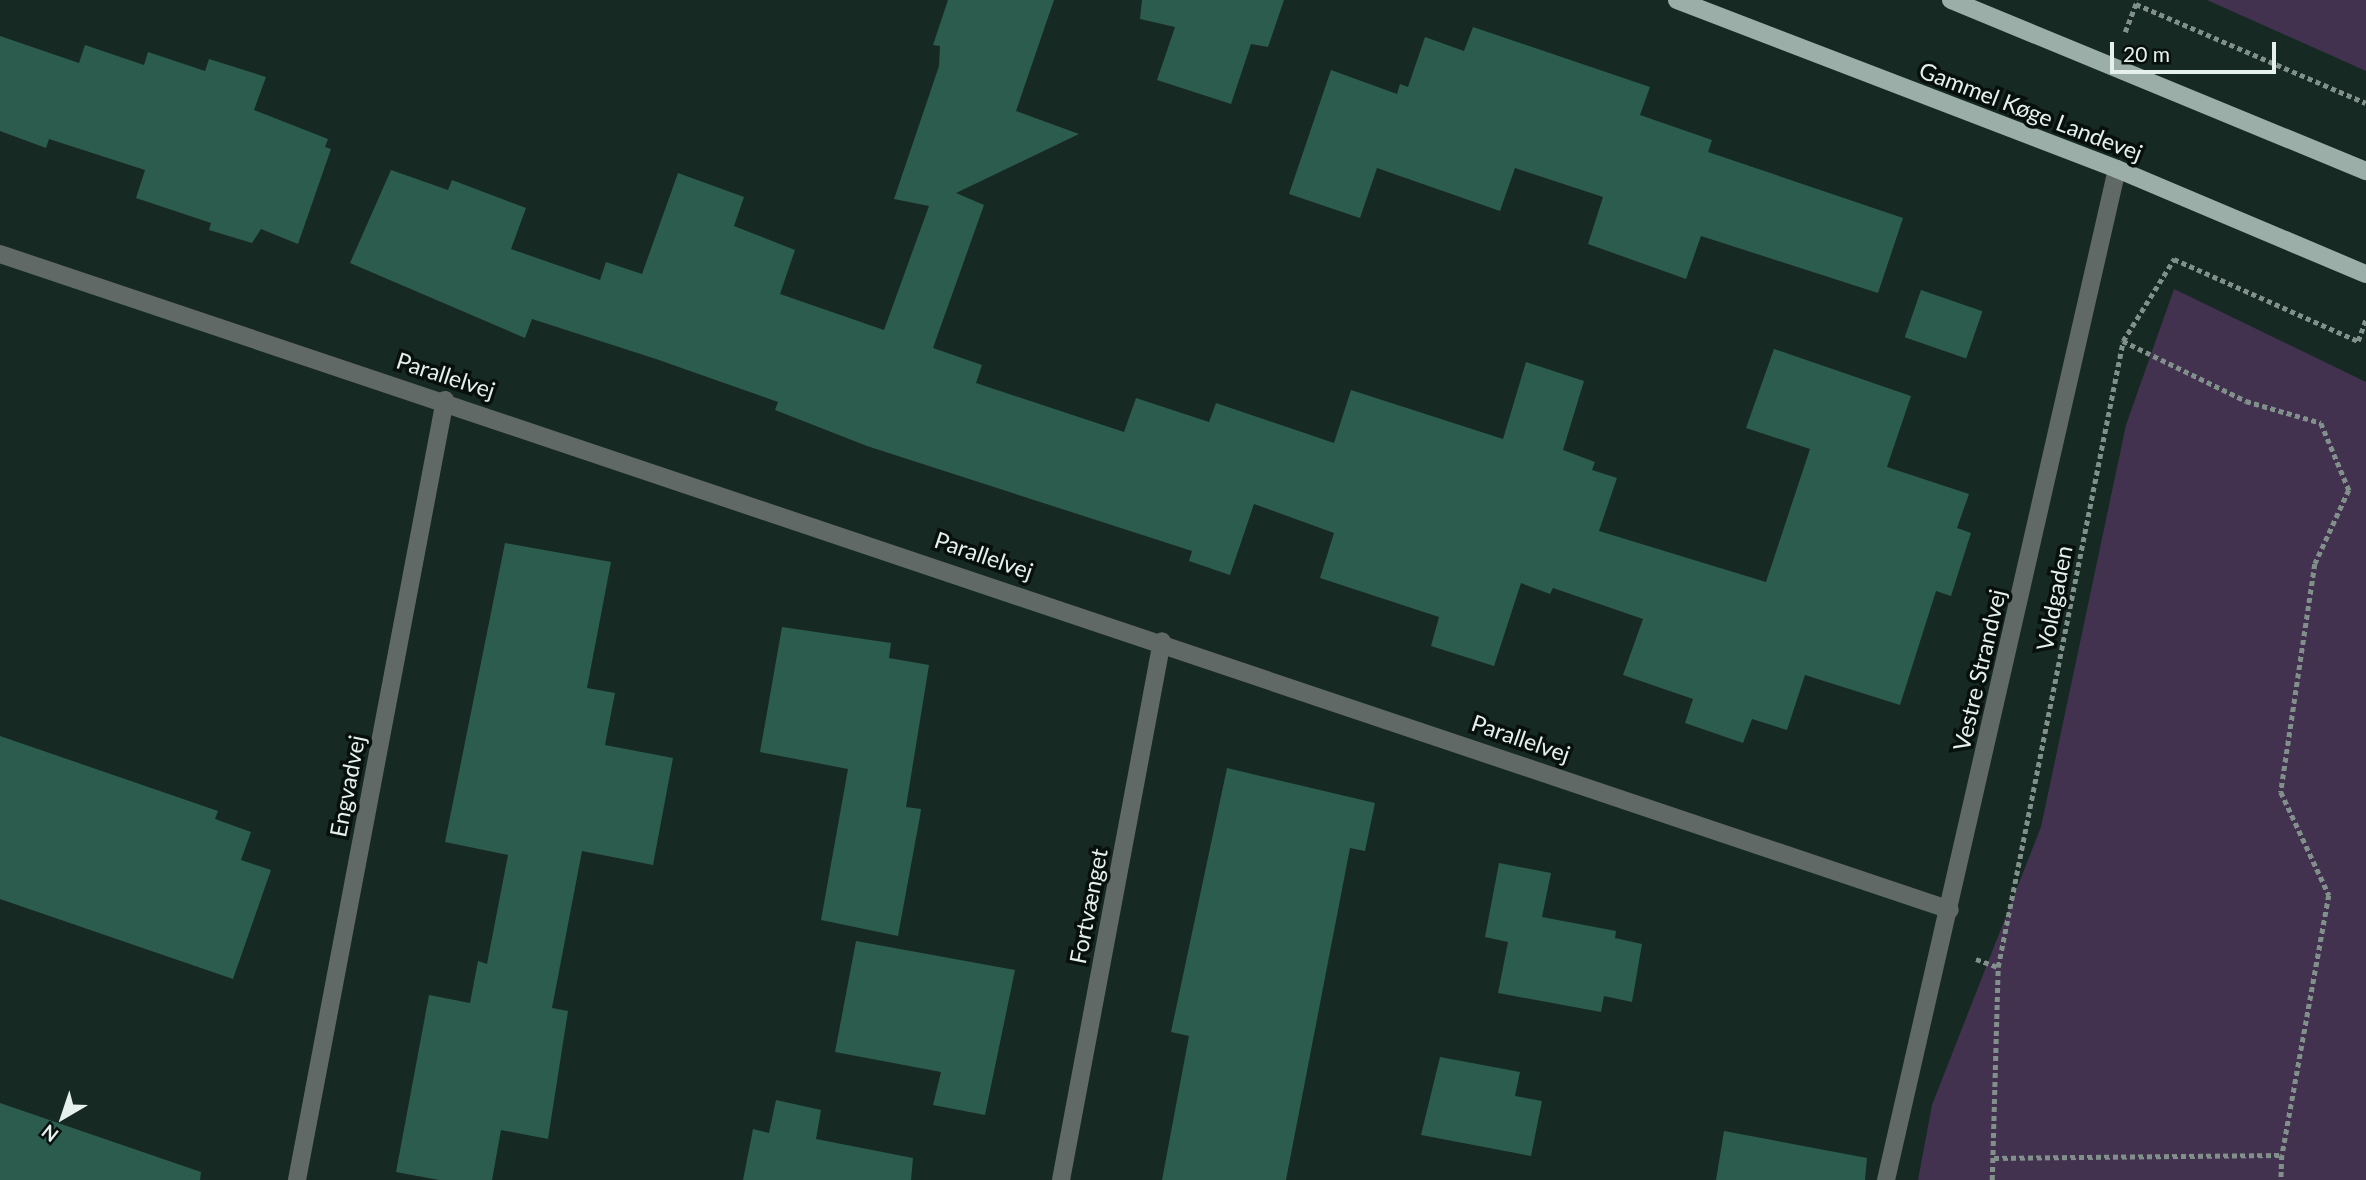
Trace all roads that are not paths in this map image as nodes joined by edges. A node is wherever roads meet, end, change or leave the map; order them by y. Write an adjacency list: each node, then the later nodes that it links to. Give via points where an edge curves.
1 (1676, 0): 3 (main road, Gammel Køge Landevej)
2 (1951, 0): 4 (main road)
3 (2117, 169): 6 (main road, Gammel Køge Landevej); 9 (street, Vestre Strandvej)
4 (2366, 171)
5 (0, 254): 7 (street, Parallelvej)
6 (2366, 274)
7 (445, 400): 8 (street, Parallelvej); 10 (street, Engvadvej)
8 (1162, 641): 9 (street, Parallelvej); 11 (street, Fortvænget)
9 (1950, 910): 12 (street, Vestre Strandvej)
10 (297, 1180)
11 (1061, 1180)
12 (1886, 1180)

